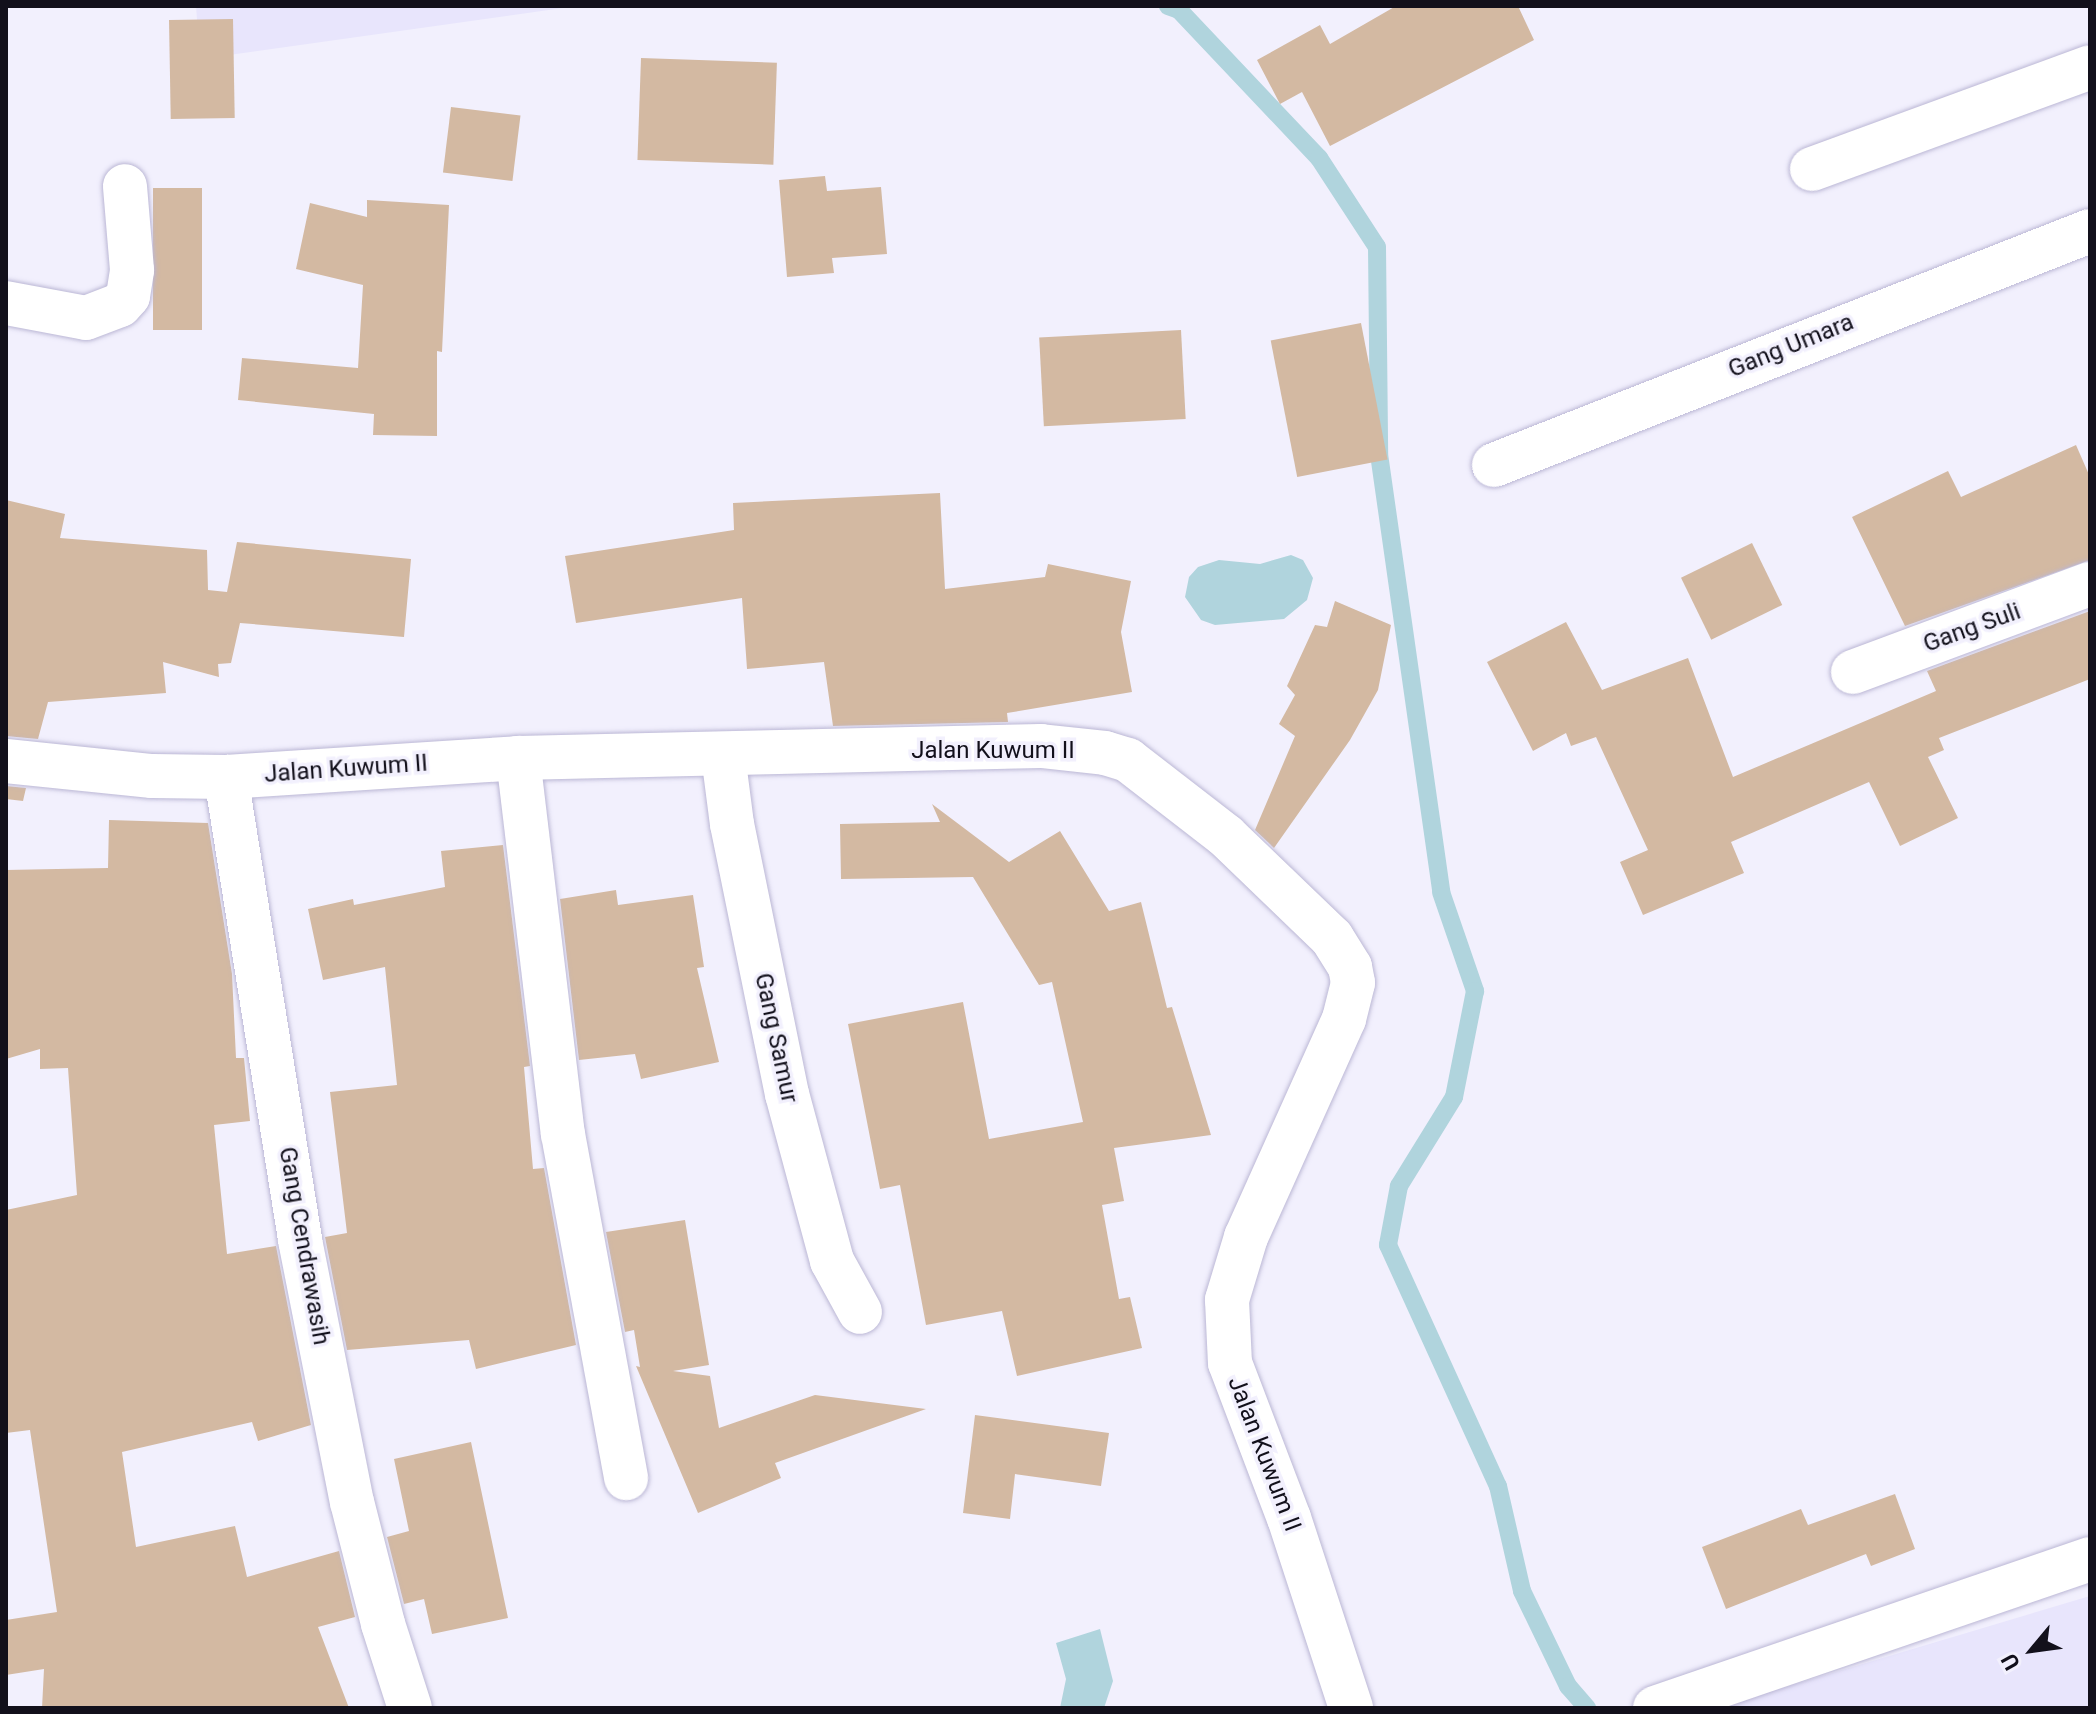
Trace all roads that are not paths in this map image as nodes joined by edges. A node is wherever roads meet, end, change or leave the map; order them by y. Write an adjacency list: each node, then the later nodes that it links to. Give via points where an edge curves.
1 (2090, 67): 2 (street)
2 (1812, 169)
3 (125, 186): 5 (street, via 132,270 128,296 120,305 86,318)
4 (2090, 231): 6 (street, Gang Umara)
5 (6, 303)
6 (1494, 465)
7 (2090, 584): 8 (street, Gang Suli)
8 (1853, 672)
9 (723, 755): 10 (street, Jalan Kuwum II); 13 (street, Gang Samur, via 787,1094 832,1261); 17 (street, Jalan Kuwum II, via 1041,746 1116,756 1226,836 1343,952 1353,983 1344,1019 1252,1224 1227,1300 1230,1363 1289,1518)
10 (518, 758): 12 (street, Jalan Kuwum II); 14 (street, via 563,1134)
11 (6, 761): 12 (street, Jalan Kuwum II, via 152,776)
12 (226, 777): 16 (street, Gang Cendrawasih, via 300,1240 349,1486)
13 (860, 1312)
14 (626, 1478)
15 (2090, 1559): 18 (street)
16 (410, 1708)
17 (1351, 1708)
18 (1655, 1708)

